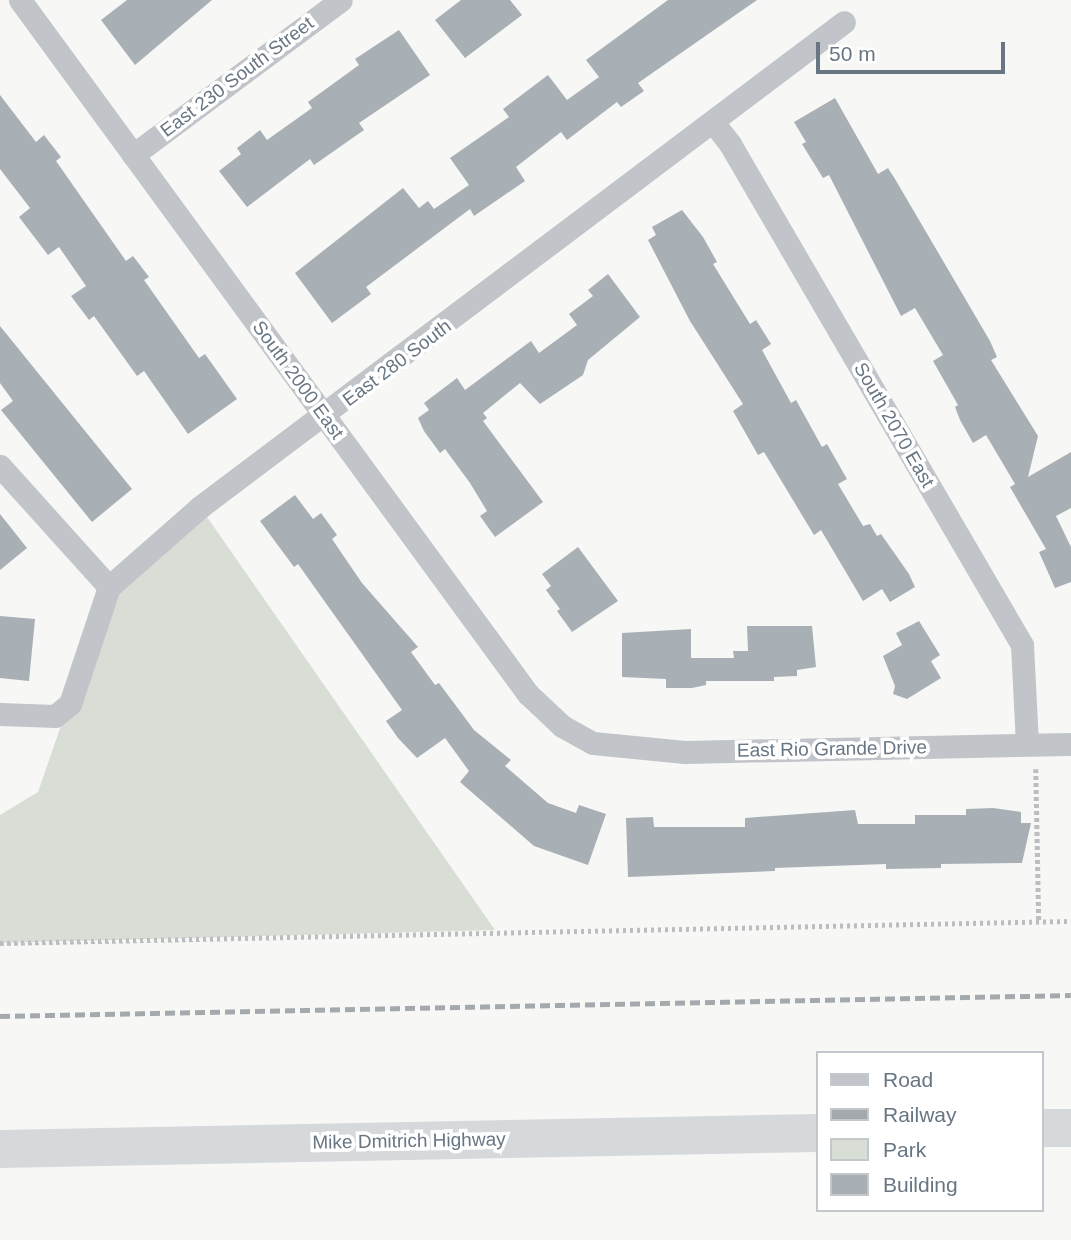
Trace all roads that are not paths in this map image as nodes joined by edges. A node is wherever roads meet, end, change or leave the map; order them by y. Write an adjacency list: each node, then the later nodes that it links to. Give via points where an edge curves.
1 (20, 0): 5 (street, South 2000 East)
2 (341, 0): 5 (street, East 230 South Street)
3 (844, 22): 4 (street, East 280 South)
4 (713, 122): 6 (street, East 280 South); 11 (street, South 2070 East, via 1022,645)
5 (133, 155): 6 (street, South 2000 East)
6 (325, 417): 8 (street, East 280 South, via 200,508); 10 (street, South 2000 East, via 528,694 562,726)
7 (0, 466): 8 (street)
8 (109, 587): 9 (street, via 71,704 55,716)
9 (0, 714)
10 (593, 743): 11 (street, East Rio Grande Drive, via 685,752)
11 (1027, 744): 12 (street, East Rio Grande Drive)
12 (1071, 744)
13 (1043, 1128): 14 (highway)
14 (1071, 1128)
15 (816, 1133): 16 (highway, Mike Dmitrich Highway)
16 (0, 1149)

